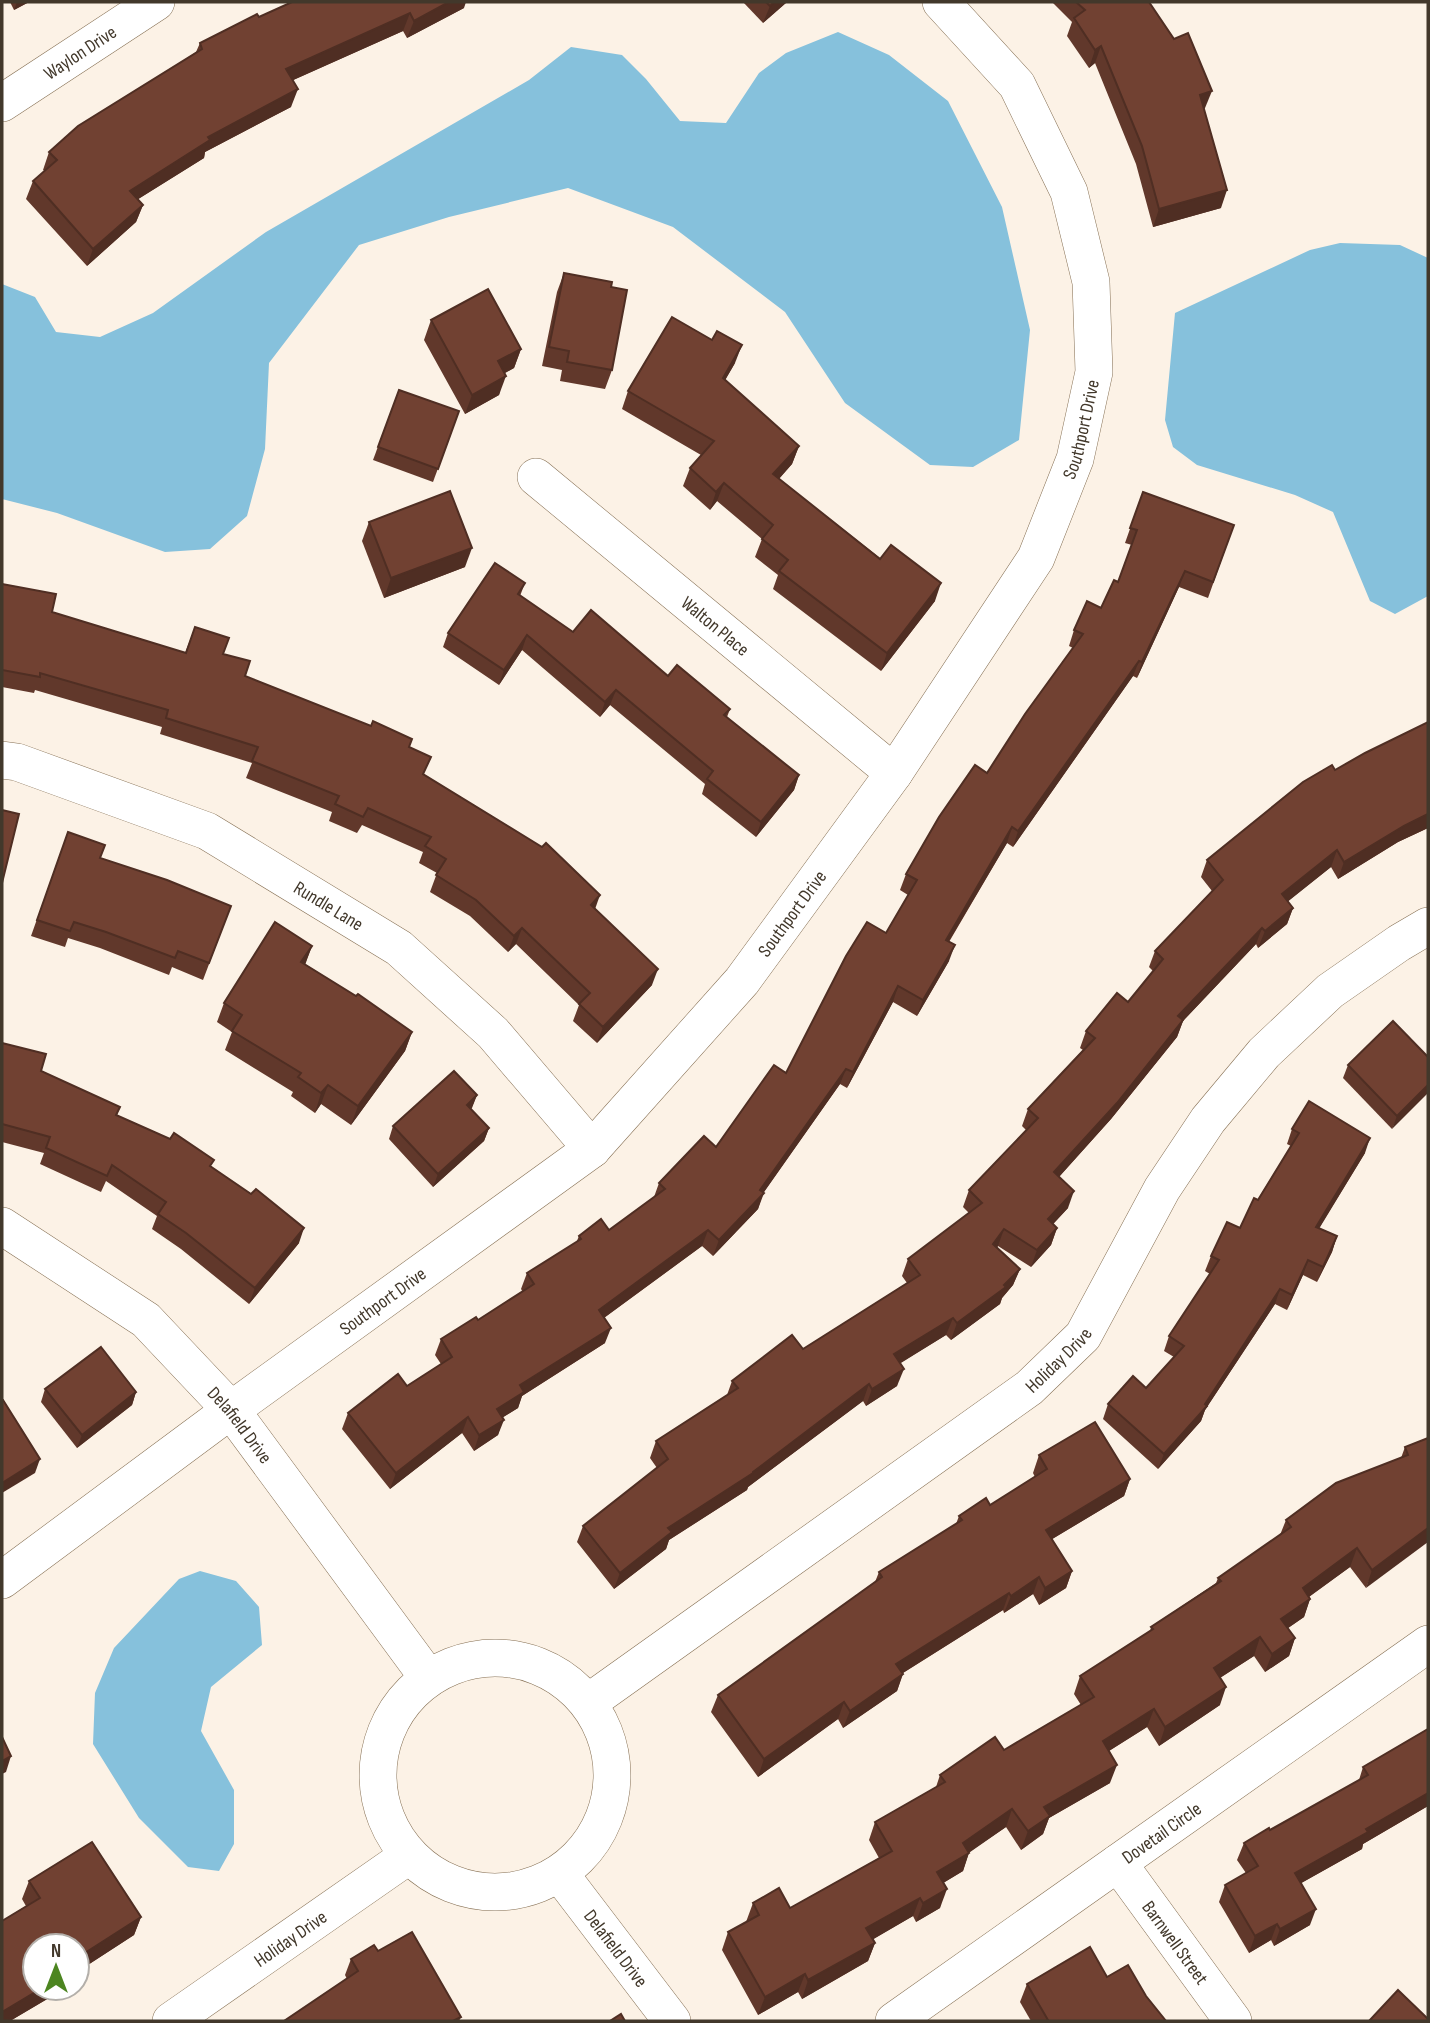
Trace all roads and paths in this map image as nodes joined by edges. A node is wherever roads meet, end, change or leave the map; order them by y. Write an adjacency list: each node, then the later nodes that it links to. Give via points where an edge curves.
1 (156, 2): 3 (street, Waylon Drive)
2 (941, 2): 6 (street, Southport Drive, via 1017,85 1069,192 1091,282 1094,372 1075,458 1035,558)
3 (2, 103)
4 (536, 477): 6 (street, Walton Place)
5 (2, 760): 8 (street, Rundle Lane, via 207,831 399,948 493,1033)
6 (894, 773): 8 (street, Southport Drive, via 742,981)
7 (1428, 926): 14 (street, Holiday Drive, via 1330,991 1264,1053 1208,1120 1162,1189 1083,1336 1029,1388)
8 (592, 1149): 10 (street, Southport Drive)
9 (2, 1226): 10 (street, Delafield Drive, via 146,1320)
10 (230, 1410): 11 (street, Southport Drive); 13 (street, Delafield Drive)
11 (2, 1580)
12 (1428, 1644): 16 (street, Dovetail Circle)
13 (427, 1676): 14 (street, via 466,1660 524,1660 562,1677); 15 (street, via 394,1711 378,1752 379,1804)
14 (589, 1702): 17 (street, via 611,1748 610,1805 593,1841)
15 (408, 1856): 17 (street, via 444,1882 500,1893 523,1890); 18 (street, Holiday Drive)
16 (1118, 1863): 20 (street, Dovetail Circle); 21 (street, Barnwell Street)
17 (560, 1874): 19 (street, Delafield Drive)
18 (171, 2021)
19 (672, 2021)
20 (894, 2021)
21 (1233, 2021)

